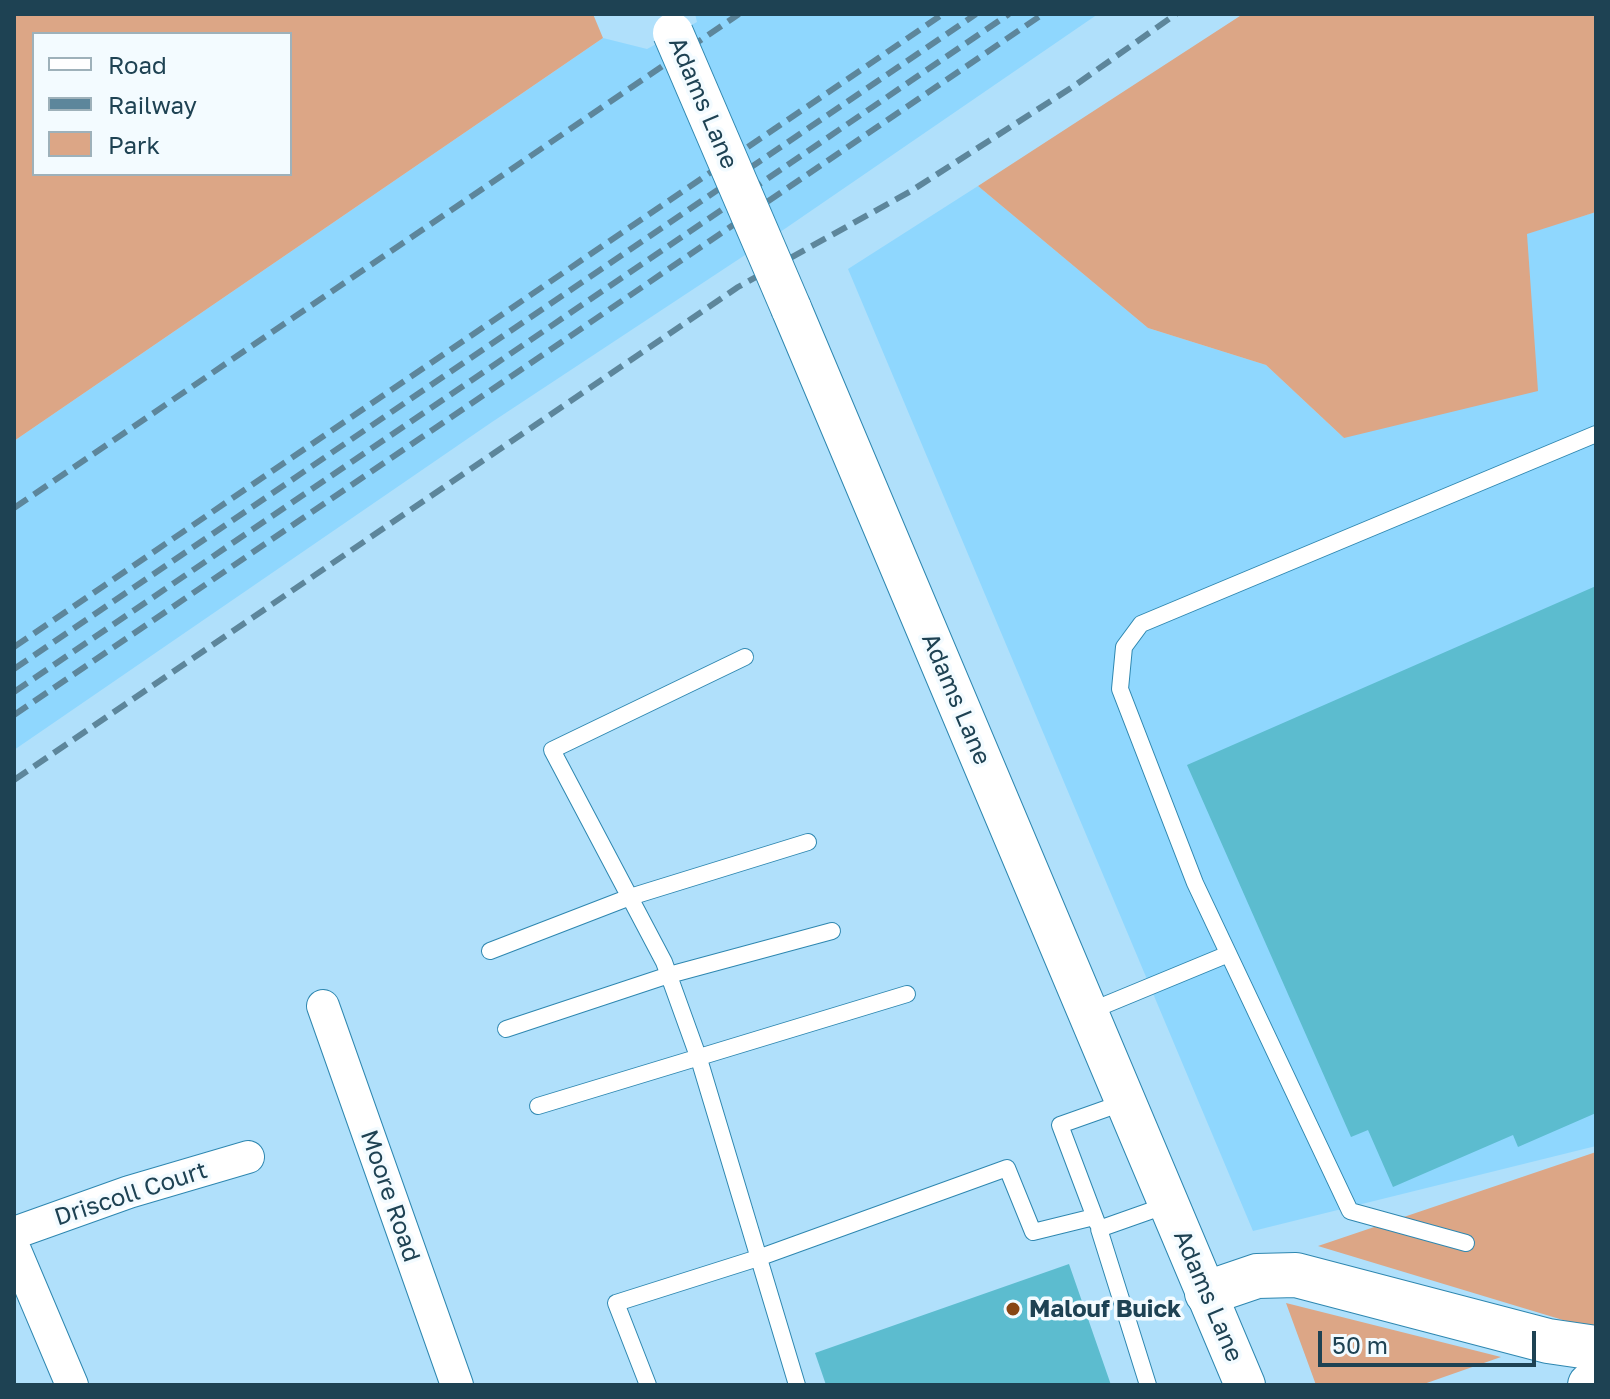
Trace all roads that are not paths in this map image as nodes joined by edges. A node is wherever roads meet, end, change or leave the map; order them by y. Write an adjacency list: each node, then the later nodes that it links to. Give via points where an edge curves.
1 (669, 23): 12 (street, Adams Lane, bridge)
2 (1596, 434): 8 (lane, via 1141,624 1124,647 1120,689)
3 (745, 657): 5 (lane, via 552,750)
4 (808, 842): 5 (lane)
5 (630, 897): 7 (lane); 9 (lane)
6 (832, 931): 9 (lane)
7 (490, 951)
8 (1226, 955): 12 (lane); 21 (lane, via 1350,1211)
9 (669, 975): 13 (lane); 14 (lane)
10 (907, 994): 14 (lane)
11 (323, 1006): 28 (street, Moore Road)
12 (1088, 1012): 15 (street, Adams Lane)
13 (506, 1029)
14 (699, 1059): 16 (lane); 23 (lane)
15 (1126, 1102): 18 (street, Adams Lane); 19 (lane, via 1060,1125)
16 (538, 1106)
17 (248, 1157): 20 (street, Driscoll Court)
18 (1169, 1204): 19 (lane); 24 (street, Adams Lane)
19 (1096, 1223): 23 (lane, via 1033,1232 1007,1168); 31 (lane)
20 (14, 1233)
21 (1466, 1243)
22 (14, 1248): 27 (street)
23 (758, 1258): 29 (lane, via 616,1303); 30 (lane)
24 (1207, 1293): 25 (highway, via 1257,1276 1296,1275 1548,1341); 32 (street, Adams Lane)
25 (1596, 1348)
26 (1596, 1383): 33 (highway)
27 (72, 1385)
28 (457, 1385)
29 (648, 1385)
30 (797, 1385)
31 (1148, 1385)
32 (1245, 1385)
33 (1590, 1385)

